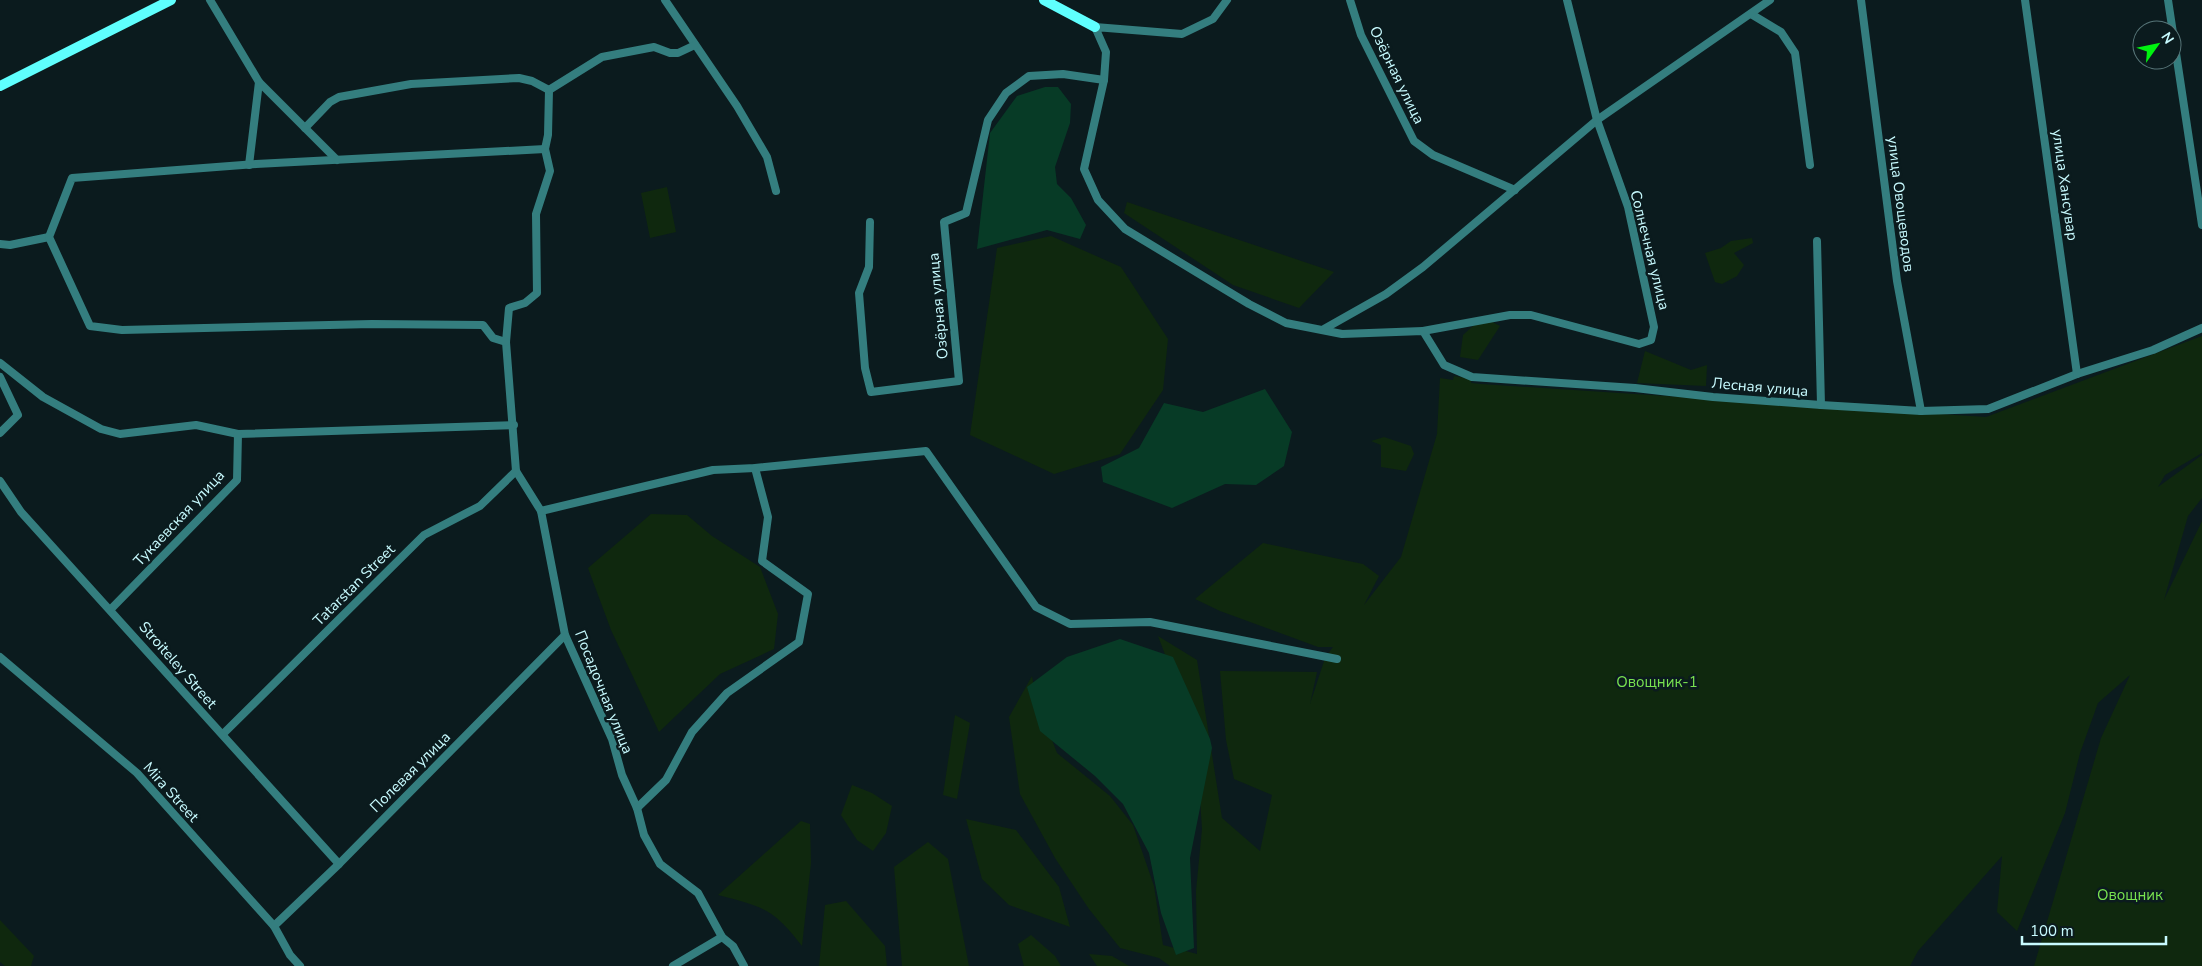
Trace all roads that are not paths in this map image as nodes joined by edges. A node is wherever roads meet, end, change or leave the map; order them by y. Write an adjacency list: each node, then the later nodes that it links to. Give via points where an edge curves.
1 (171, 0): 17 (street)
2 (210, 0): 16 (street)
3 (665, 0): 14 (street)
4 (1044, 0): 13 (street)
5 (1227, 0): 13 (street, via 1213,19 1182,34)
6 (1350, 0): 25 (street, Озёрная улица, via 1360,35 1414,141 1433,154)
7 (1568, 0): 19 (street, Солнечная улица)
8 (1770, 0): 12 (street)
9 (1861, 0): 40 (street, улица Овощеводов, via 1897,281)
10 (2025, 0): 37 (street, улица Хансувар)
11 (2168, 0): 28 (street)
12 (1751, 14): 19 (street); 24 (street, via 1781,32 1795,53)
13 (1095, 27): 15 (street, via 1106,52)
14 (694, 45): 18 (street, via 678,53 654,48 602,56); 26 (street, via 737,106 767,157)
15 (1104, 80): 27 (street, Озёрная улица, via 1063,74 1029,76 1006,93 988,120 966,213 944,222 959,381 871,392 865,368 859,293 869,267); 33 (street, via 1084,169 1098,200 1125,229 1250,304 1286,323)
16 (259, 82): 20 (street); 23 (street)
17 (0, 86)
18 (549, 90): 20 (street, via 519,78 392,86 339,97); 21 (street)
19 (1597, 120): 25 (street); 34 (street, Солнечная улица, via 1628,206 1654,327 1651,340 1639,344 1531,315 1510,315)
20 (305, 128): 22 (street)
21 (545, 149): 22 (street); 35 (street, Посадочная улица, via 550,171 536,214 537,292 525,303 509,308)
22 (337, 160): 23 (street)
23 (249, 165): 29 (street, via 72,178)
24 (1810, 165)
25 (1515, 190): 33 (street, via 1423,268 1386,294)
26 (776, 192)
27 (870, 222)
28 (2202, 225)
29 (49, 238): 31 (street); 35 (street, via 90,326 122,330 372,324 483,325 493,338)
30 (1817, 241): 39 (street)
31 (0, 244)
32 (2202, 328): 37 (street, Лесная улица, via 2153,350)
33 (1324, 329): 34 (street, via 1342,334)
34 (1423, 331): 39 (street, Лесная улица, via 1444,365 1472,377)
35 (506, 342): 41 (street, Посадочная улица)
36 (0, 364): 43 (street, via 43,397 101,429 120,434 196,425)
37 (2077, 374): 40 (street, Лесная улица, via 1988,409)
38 (0, 377): 42 (street, via 18,415)
39 (1821, 405): 40 (street, Лесная улица)
40 (1921, 410)
41 (514, 425): 43 (street); 45 (street, Посадочная улица)
42 (0, 433)
43 (238, 434): 48 (street, Тукаевская улица, via 237,480)
44 (755, 468): 47 (street, via 713,470); 51 (street, via 926,450 1036,607 1070,624 1150,622); 53 (street, via 768,517 762,562 808,594 799,642 727,693 692,732 666,780)
45 (516, 471): 47 (street, Посадочная улица); 52 (street, Tatarstan Street, via 480,506 424,536)
46 (0, 481): 48 (street, Stroiteley Street, via 21,512)
47 (541, 511): 49 (street, Посадочная улица)
48 (111, 609): 52 (street, Stroiteley Street)
49 (565, 635): 53 (street, Посадочная улица, via 612,740 622,775); 54 (street, Полевая улица)
50 (0, 657): 55 (street, Mira Street, via 137,773)
51 (1337, 658)
52 (223, 734): 54 (street, Stroiteley Street)
53 (637, 808): 56 (street, Посадочная улица, via 644,835 660,864 698,893)
54 (339, 864): 55 (street, Полевая улица)
55 (274, 926): 57 (street, Mira Street)
56 (722, 937): 58 (street); 59 (street, Посадочная улица, via 733,946)
57 (300, 966)
58 (673, 966)
59 (744, 966)

